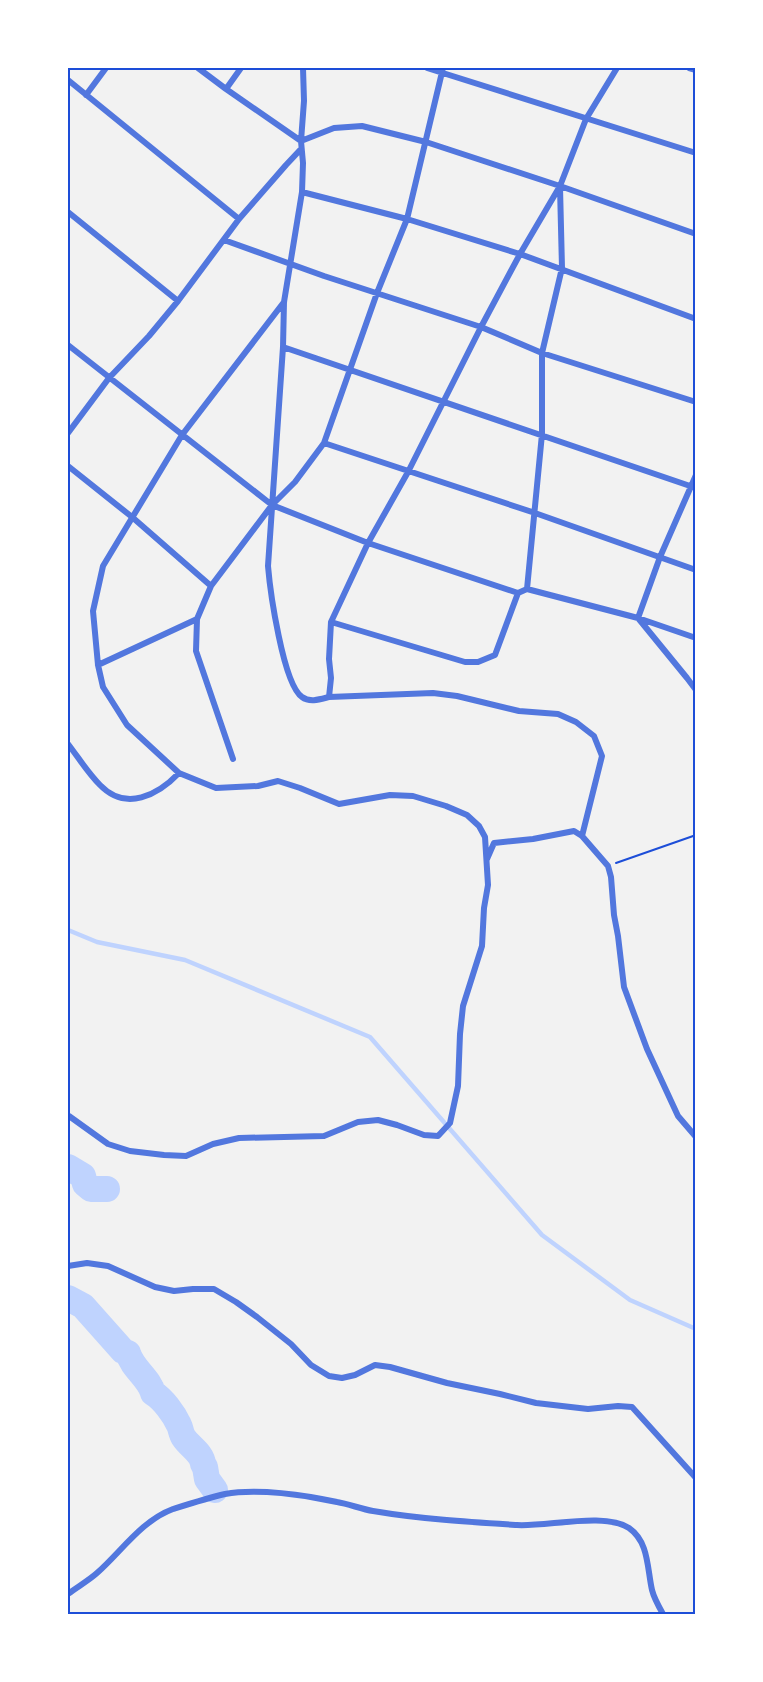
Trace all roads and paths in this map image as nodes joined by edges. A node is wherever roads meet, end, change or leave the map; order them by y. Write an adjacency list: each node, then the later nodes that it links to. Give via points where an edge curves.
1 (106, 68): 12 (street)
2 (198, 68): 11 (street)
3 (240, 68): 11 (street)
4 (303, 68): 14 (street)
5 (427, 68): 8 (street)
6 (617, 68): 13 (street)
7 (689, 68): 9 (street)
8 (442, 70): 13 (street); 15 (street)
9 (696, 70)
10 (68, 80): 12 (street)
11 (226, 89): 14 (street)
12 (86, 95): 21 (street)
13 (586, 118): 17 (street); 18 (street)
14 (301, 141): 15 (street, via 334,128 362,126); 16 (street)
15 (426, 142): 18 (street); 22 (street)
16 (301, 150): 19 (street); 21 (street)
17 (696, 153)
18 (560, 186): 23 (street); 25 (street); 27 (street)
19 (302, 192): 22 (street); 26 (street)
20 (68, 212): 29 (street)
21 (239, 219): 24 (street)
22 (408, 219): 25 (street); 28 (street)
23 (696, 234)
24 (224, 240): 26 (street); 29 (street)
25 (520, 254): 27 (street); 32 (street)
26 (290, 264): 28 (street); 30 (street)
27 (562, 268): 31 (street); 35 (street)
28 (377, 293): 32 (street); 36 (street)
29 (178, 301): 37 (street)
30 (284, 302): 34 (street); 42 (street)
31 (696, 319)
32 (481, 327): 35 (street); 38 (street)
33 (68, 345): 37 (street)
34 (283, 347): 36 (street); 48 (street)
35 (542, 353): 39 (street); 41 (street)
36 (350, 368): 38 (street); 43 (street)
37 (109, 378): 40 (street); 42 (street)
38 (445, 401): 41 (street); 45 (street)
39 (696, 402)
40 (68, 434)
41 (542, 434): 47 (street); 49 (street)
42 (182, 435): 48 (street); 50 (street)
43 (324, 443): 45 (street); 48 (street, via 296,482)
44 (68, 466): 50 (street)
45 (408, 472): 49 (street); 51 (street)
46 (696, 475): 47 (street)
47 (693, 487): 52 (street)
48 (272, 505): 51 (street); 54 (street); 63 (street, via 268,566 271,600 289,675 300,696 308,700)
49 (535, 513): 52 (street); 55 (street)
50 (132, 517): 54 (street); 61 (street, via 103,566 93,611)
51 (368, 543): 56 (street); 59 (street)
52 (660, 557): 53 (street); 57 (street)
53 (696, 570)
54 (211, 586): 58 (street)
55 (527, 589): 56 (street); 57 (street)
56 (518, 594): 59 (street, via 495,655 478,662 465,662)
57 (638, 618): 60 (street); 62 (street)
58 (196, 619): 61 (street); 65 (street, via 196,651)
59 (332, 622): 63 (street)
60 (696, 638)
61 (98, 665): 66 (street, via 103,687 127,726)
62 (696, 690)
63 (329, 697): 68 (street, via 433,693 519,711 558,714 576,722 594,736 602,756)
64 (68, 744): 66 (street, via 101,787 130,800 156,793)
65 (233, 759)
66 (179, 773): 69 (street, via 216,788 278,782 339,804 390,795 413,796 467,815 479,825 485,837)
67 (696, 835): 70 (path)
68 (582, 836): 69 (street, via 574,831 494,843); 70 (street)
69 (487, 860): 71 (street, via 482,946 463,1006 458,1086 450,1123 438,1136 378,1120 358,1122 324,1136 239,1138 186,1156 164,1155 108,1144)
70 (608, 866): 72 (street, via 624,987 678,1116)
71 (68, 1116)
72 (696, 1137)
73 (68, 1266): 74 (street, via 108,1266 174,1291 214,1289 257,1317 329,1376 355,1375 375,1365 536,1403 588,1409 632,1407)
74 (696, 1478)
75 (68, 1594): 76 (street, via 160,1515 224,1494 257,1492 313,1497 442,1520 518,1526 608,1521 621,1524 639,1539 647,1558 652,1591)
76 (663, 1614)

